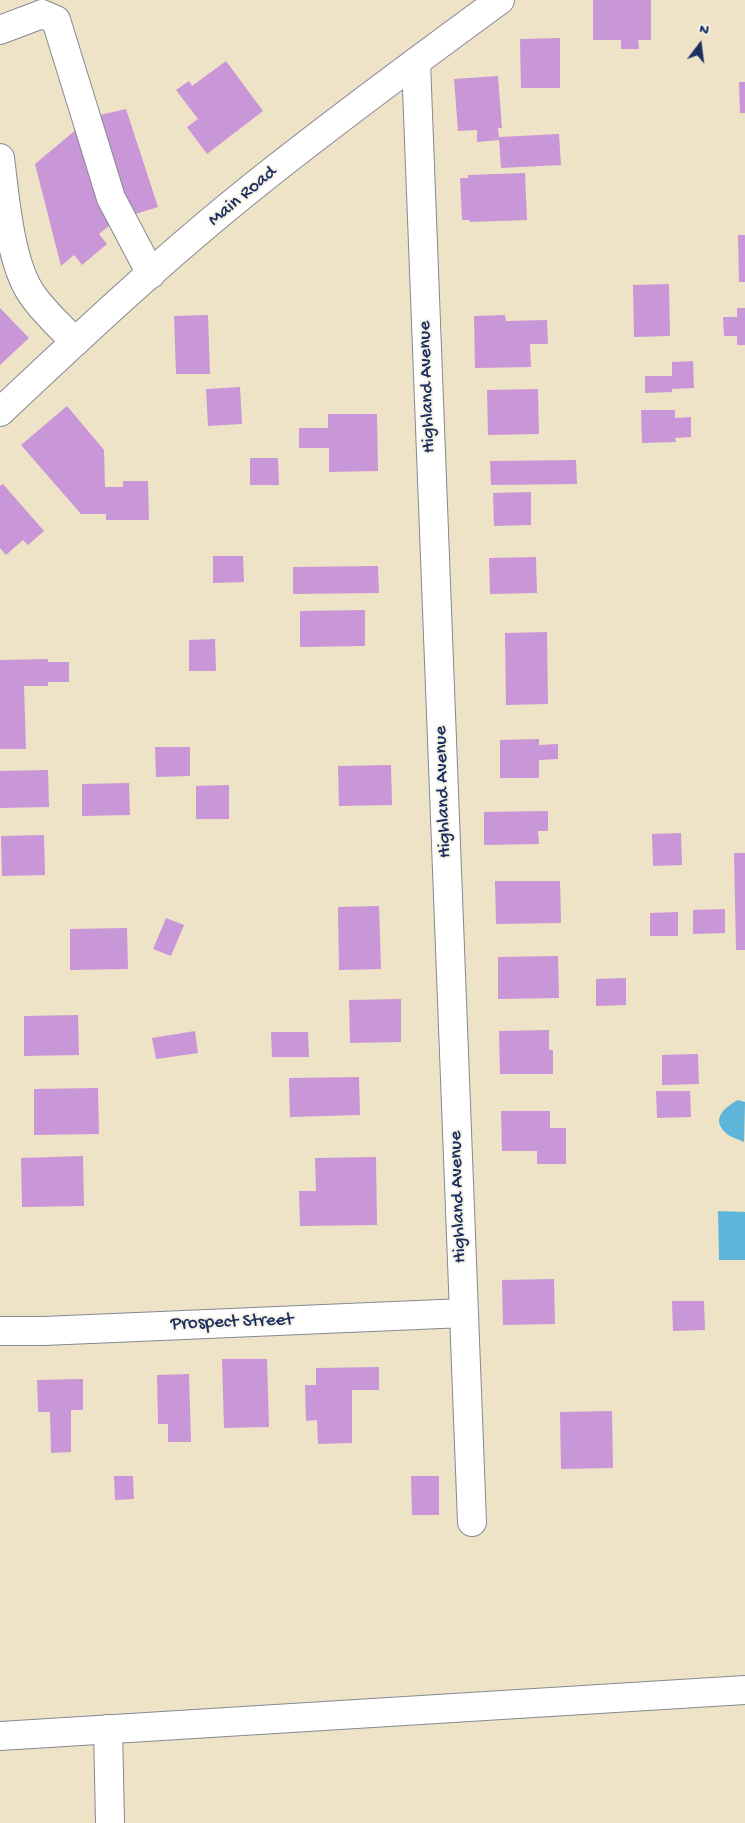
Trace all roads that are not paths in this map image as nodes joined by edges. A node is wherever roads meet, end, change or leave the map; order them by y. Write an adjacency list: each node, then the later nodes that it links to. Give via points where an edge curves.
1 (500, 0): 3 (main road, Main Road)
2 (0, 30): 5 (main road, via 42,14 56,20 111,198)
3 (416, 62): 5 (main road, Main Road, via 254,186); 8 (main road, Highland Avenue)
4 (0, 158): 6 (main road, via 18,268 32,296)
5 (151, 274): 6 (main road, Main Road)
6 (75, 342): 7 (main road, Main Road)
7 (0, 412)
8 (464, 1313): 9 (main road, Prospect Street); 10 (main road, Highland Avenue)
9 (0, 1331)
10 (472, 1522)
11 (745, 1690): 12 (main road)
12 (317, 1717): 13 (main road); 14 (main road)
13 (0, 1719)
14 (108, 1729): 15 (main road); 16 (main road)
15 (0, 1736)
16 (110, 1823)

